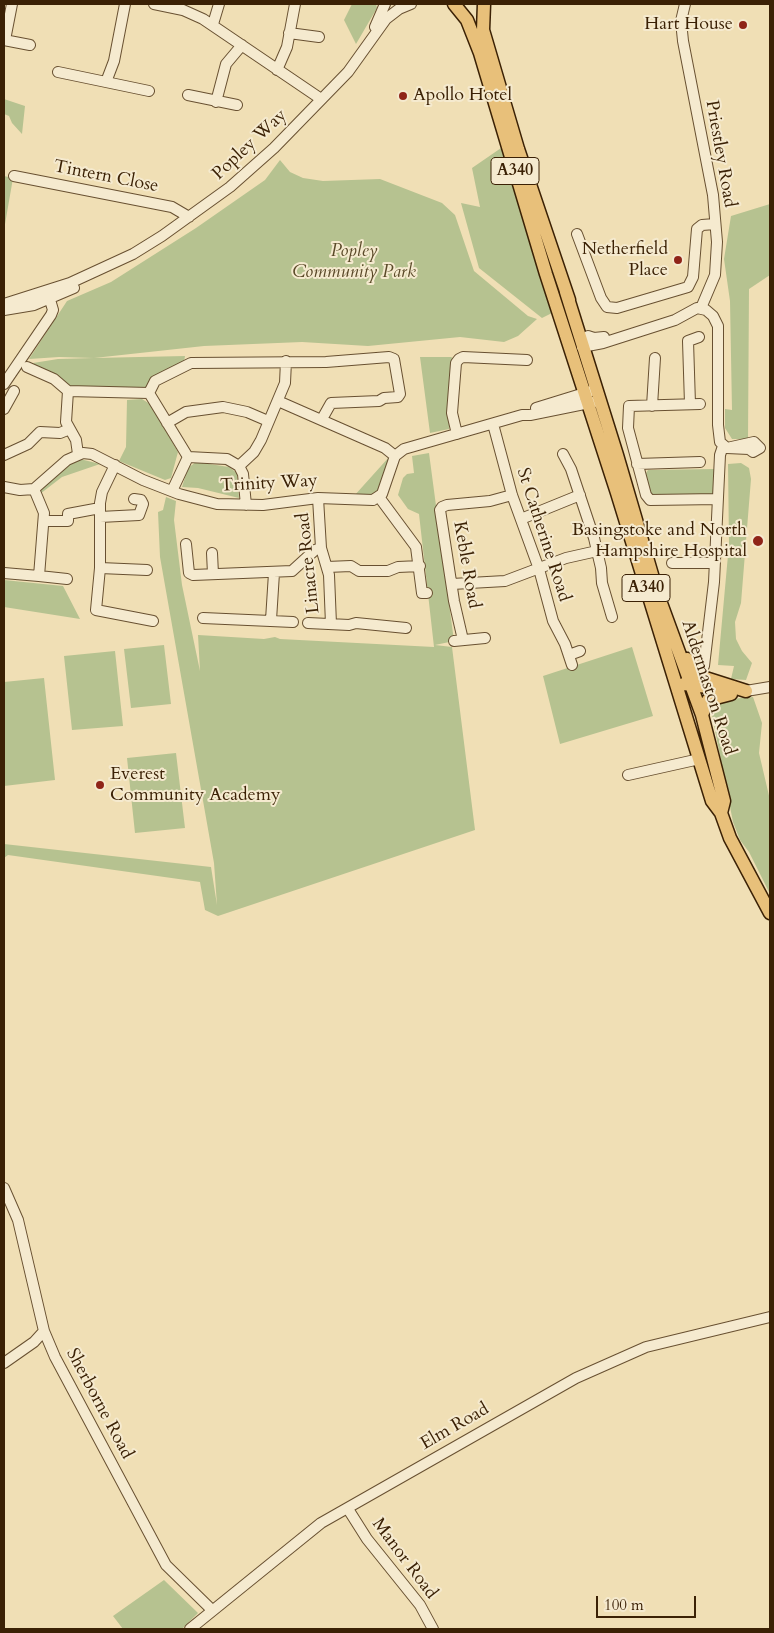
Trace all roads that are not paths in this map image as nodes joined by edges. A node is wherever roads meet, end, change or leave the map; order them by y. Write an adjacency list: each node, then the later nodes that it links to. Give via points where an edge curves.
1 (12, 4): 15 (street)
2 (125, 4): 20 (street, via 114,61)
3 (154, 4): 11 (street, via 195,14)
4 (219, 4): 11 (street)
5 (295, 4): 12 (street)
6 (385, 4): 14 (street, Popley Way)
7 (412, 4): 14 (street, Popley Way, via 386,19)
8 (454, 4): 40 (main road, Aldermaston Road / A340, via 467,20 480,53)
9 (484, 4): 39 (main road, Aldermaston Road / A340, via 483,30 518,149)
10 (685, 4): 28 (street, Priestley Road, via 681,21 683,41)
11 (213, 24): 17 (street)
12 (289, 33): 13 (street); 18 (street)
13 (319, 37)
14 (370, 39): 23 (street, Popley Way, via 348,72)
15 (5, 40): 16 (street)
16 (30, 45)
17 (242, 45): 18 (street); 24 (street, via 226,64)
18 (277, 70): 23 (street)
19 (58, 72): 20 (street)
20 (106, 82): 21 (street)
21 (149, 92)
22 (188, 96): 24 (street)
23 (321, 99): 27 (street, Popley Way, via 265,157)
24 (216, 102): 25 (street)
25 (237, 105)
26 (14, 176): 27 (street, Tintern Close, via 172,207)
27 (189, 217): 30 (street, Popley Way, via 133,254)
28 (716, 224): 29 (street, via 702,225 697,229 693,277 688,287 616,308 607,306 600,298); 33 (street, Priestley Road, via 716,270)
29 (576, 234)
30 (49, 294): 31 (street, Popley Way); 36 (street, via 53,310)
31 (38, 299): 32 (street, Popley Way); 34 (street, Popley Way); 36 (street)
32 (4, 304)
33 (701, 308): 35 (street); 62 (street, via 713,316 718,326 718,425 720,442)
34 (4, 310)
35 (682, 315): 37 (street); 39 (street)
36 (45, 325): 46 (street)
37 (632, 334): 39 (street); 44 (street, via 597,348)
38 (699, 337): 53 (street, via 684,340 695,404)
39 (585, 341): 40 (main road); 44 (main road, Aldermaston Road / A340); 51 (main road, Aldermaston Road / A340, via 578,359)
40 (568, 342): 51 (main road, Aldermaston Road / A340)
41 (655, 358): 53 (street)
42 (527, 360): 60 (street, via 509,364 459,359 452,413)
43 (286, 361): 49 (street, via 191,363 155,381); 52 (street, via 285,383); 55 (street, via 394,359 398,397 332,403)
44 (588, 363): 50 (main road, Aldermaston Road / A340)
45 (27, 367): 48 (street, via 54,379)
46 (4, 384)
47 (14, 391): 54 (street)
48 (68, 391): 49 (street); 59 (street, via 66,422)
49 (149, 393): 57 (street)
50 (598, 394): 51 (street); 113 (main road, Aldermaston Road / A340, via 658,594)
51 (585, 398): 58 (street, via 530,410); 114 (main road, Aldermaston Road / A340)
52 (278, 401): 55 (street); 56 (street)
53 (652, 406): 69 (street, via 629,406 628,428)
54 (4, 409)
55 (322, 419): 66 (street, via 385,448)
56 (268, 421): 57 (street, via 248,412 223,407 186,412); 71 (street, via 254,452)
57 (167, 422): 67 (street)
58 (493, 424): 60 (street); 76 (street, St Catherine Road)
59 (70, 429): 63 (street); 65 (street, via 60,433 40,432 28,444)
60 (457, 434): 66 (street, via 408,448)
61 (749, 446): 62 (street)
62 (725, 447): 80 (street, via 720,455)
63 (78, 454): 70 (street, Trinity Way, via 92,454); 73 (street)
64 (564, 454): 75 (street)
65 (4, 455)
66 (395, 456): 77 (street, via 386,487)
67 (188, 457): 71 (street, via 227,459); 74 (street)
68 (700, 462): 69 (street)
69 (637, 464): 80 (street, via 650,500)
70 (115, 465): 74 (street, Trinity Way); 82 (street, via 102,492)
71 (239, 466): 81 (street, via 243,474)
72 (4, 487): 73 (street)
73 (34, 489): 84 (street)
74 (172, 491): 81 (street, Trinity Way, via 206,502)
75 (580, 495): 83 (street); 87 (street)
76 (512, 496): 83 (street, St Catherine Road); 101 (street, Keble Road, via 442,507 441,520)
77 (379, 497): 78 (street, Trinity Way, via 365,500); 91 (street, via 416,547)
78 (318, 498): 81 (street, Trinity Way); 86 (street, Linacre Road)
79 (134, 499): 82 (street, via 141,500 143,504 139,515)
80 (718, 499): 90 (street)
81 (246, 505)
82 (100, 512): 84 (street, via 68,514 68,521); 93 (street)
83 (521, 519): 94 (street, St Catherine Road)
84 (44, 521): 99 (street)
85 (186, 544): 98 (street, via 189,573)
86 (321, 548): 92 (street, Linacre Road); 97 (street, via 292,571)
87 (597, 552): 94 (street, via 566,558); 103 (street)
88 (212, 553): 98 (street)
89 (672, 563): 90 (street)
90 (715, 563): 113 (street)
91 (420, 566): 92 (street, via 378,571 359,571 351,566); 102 (street, via 422,593)
92 (327, 567): 109 (street, Linacre Road)
93 (100, 568): 95 (street); 105 (street, via 96,610)
94 (539, 569): 101 (street, via 506,580); 112 (street, St Catherine Road, via 553,621 570,660)
95 (147, 570)
96 (4, 572): 99 (street)
97 (274, 573): 98 (street); 104 (street)
98 (213, 574)
99 (39, 576): 100 (street)
100 (67, 579)
101 (452, 584): 111 (street, Keble Road, via 459,640)
102 (427, 593)
103 (612, 617)
104 (271, 620): 106 (street); 107 (street)
105 (153, 621)
106 (208, 621)
107 (294, 622)
108 (308, 623): 109 (street, Linacre Road)
109 (331, 624): 110 (street, Linacre Road, via 356,623)
110 (402, 631)
111 (485, 638)
112 (580, 651)
113 (698, 675): 114 (main road); 116 (main road); 117 (main road, Aldermaston Road / A340); 118 (main road, A340, via 686,689 694,721)
114 (674, 684): 118 (main road, Aldermaston Road / A340)
115 (770, 687): 116 (street)
116 (746, 691): 117 (main road, via 708,700)
117 (702, 716): 119 (main road, Aldermaston Road / A340)
118 (692, 731): 120 (main road, Aldermaston Road / A340)
119 (713, 755): 120 (main road); 122 (main road, Aldermaston Road / A340, via 724,801)
120 (697, 759): 121 (street); 122 (main road, Aldermaston Road / A340, via 712,802)
121 (628, 775)
122 (721, 813): 123 (main road, Aldermaston Road / A340, via 730,838)
123 (770, 913)
124 (4, 1188): 126 (street, Sherborne Road, via 18,1220)
125 (770, 1317): 128 (street, Elm Road, via 646,1348 576,1378)
126 (44, 1331): 127 (street, via 34,1342); 129 (street, Sherborne Road, via 166,1565)
127 (4, 1362)
128 (348, 1509): 129 (street, Elm Road, via 321,1523); 131 (street, Manor Road, via 367,1539 420,1605)
129 (212, 1610): 130 (street, Elm Road)
130 (190, 1629)
131 (433, 1629)

